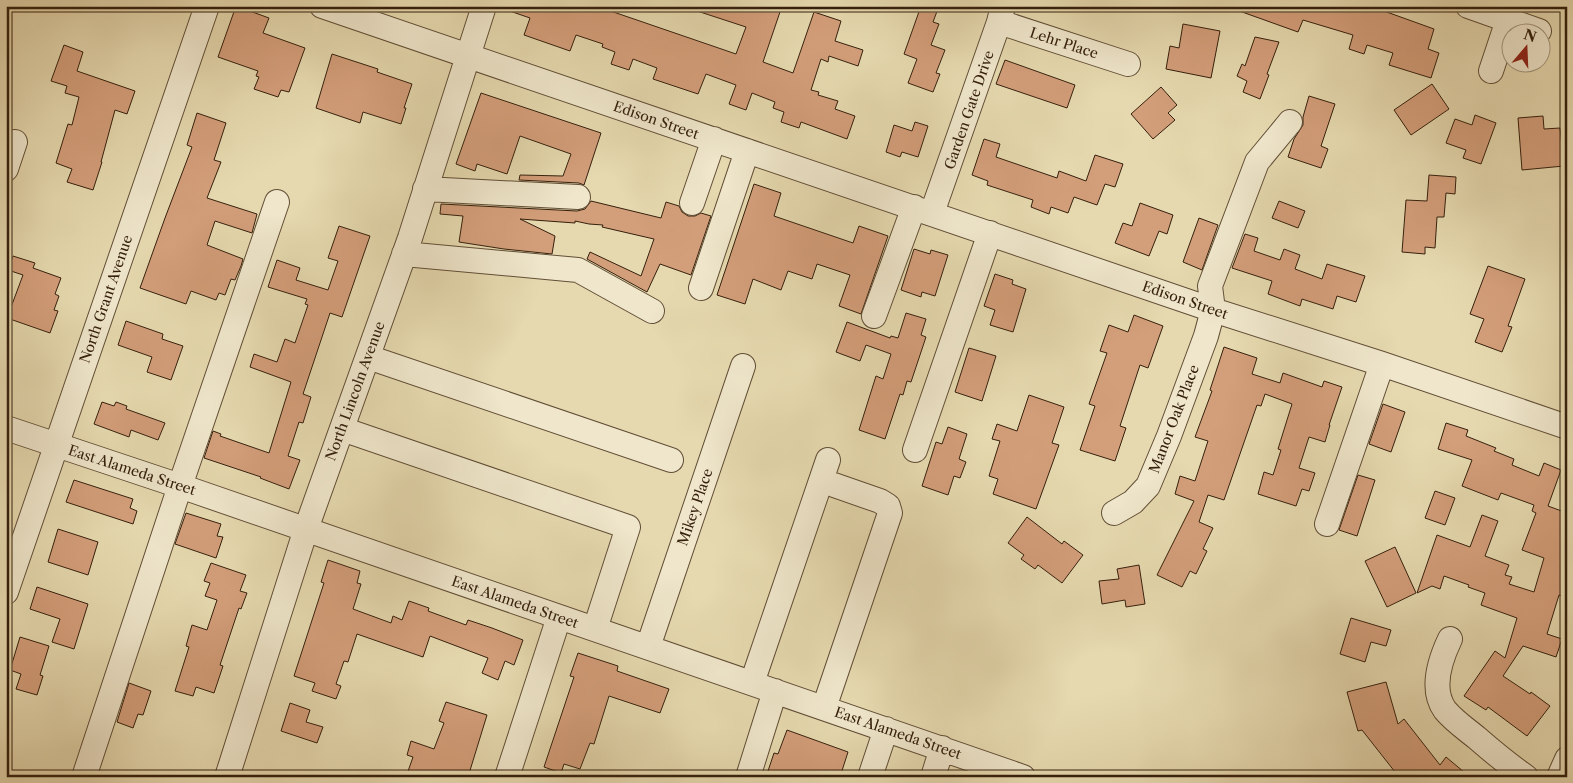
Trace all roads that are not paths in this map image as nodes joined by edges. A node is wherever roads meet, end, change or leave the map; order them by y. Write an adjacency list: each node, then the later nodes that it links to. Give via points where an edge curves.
1 (207, 6): 33 (street, North Grant Avenue)
2 (322, 6): 8 (street, Edison Street)
3 (484, 6): 8 (street, North Lincoln Avenue)
4 (1468, 6): 6 (street)
5 (1001, 14): 9 (street, Lehr Place); 20 (street, Garden Gate Drive)
6 (1508, 20): 7 (street); 10 (street)
7 (1513, 22)
8 (467, 56): 12 (street, Edison Street); 16 (street, North Lincoln Avenue)
9 (1128, 64)
10 (1491, 71)
11 (1290, 122): 24 (street, via 1257,162 1210,286)
12 (714, 139): 14 (street, Edison Street); 19 (street)
13 (15, 142): 15 (street)
14 (747, 151): 20 (street, Edison Street); 23 (street)
15 (6, 169)
16 (425, 189): 17 (street); 22 (street, North Lincoln Avenue)
17 (578, 196)
18 (277, 202): 38 (street)
19 (692, 203)
20 (924, 210): 21 (street, Edison Street); 26 (street, Garden Gate Drive)
21 (990, 233): 24 (street, Edison Street); 34 (street)
22 (404, 254): 25 (street, via 578,270); 27 (street, North Lincoln Avenue)
23 (701, 288)
24 (1213, 310): 28 (street, Edison Street); 39 (street, Manor Oak Place, via 1148,486 1133,502)
25 (652, 311)
26 (874, 316)
27 (368, 357): 32 (street, North Lincoln Avenue); 35 (street)
28 (1382, 364): 30 (street, Edison Street); 40 (street)
29 (743, 366): 46 (street, Mikey Place)
30 (1567, 427)
31 (6, 428): 33 (street, East Alameda Street)
32 (342, 429): 41 (street, North Lincoln Avenue); 44 (street, via 628,527)
33 (56, 445): 38 (street, East Alameda Street); 42 (street, North Grant Avenue)
34 (915, 450)
35 (672, 460)
36 (828, 460): 47 (street)
37 (834, 485): 49 (street, via 880,501 888,506 890,513)
38 (180, 486): 41 (street, East Alameda Street); 53 (street)
39 (1114, 513)
40 (1327, 524)
41 (306, 529): 43 (street, East Alameda Street); 54 (street, North Lincoln Avenue)
42 (6, 592)
43 (559, 617): 44 (street, East Alameda Street); 55 (street)
44 (595, 629): 46 (street, East Alameda Street)
45 (1450, 639): 60 (street, via 1438,672 1438,694 1444,708)
46 (648, 647): 47 (street, East Alameda Street)
47 (752, 683): 48 (street, East Alameda Street)
48 (775, 691): 49 (street, East Alameda Street); 56 (street)
49 (824, 708): 50 (street, East Alameda Street)
50 (886, 729): 51 (street, East Alameda Street); 57 (street)
51 (942, 748): 58 (street); 59 (street, East Alameda Street)
52 (1567, 758): 61 (street)
53 (84, 777)
54 (227, 777)
55 (507, 777)
56 (748, 777)
57 (870, 777)
58 (933, 777)
59 (1023, 777)
60 (1526, 777)
61 (1559, 777)

